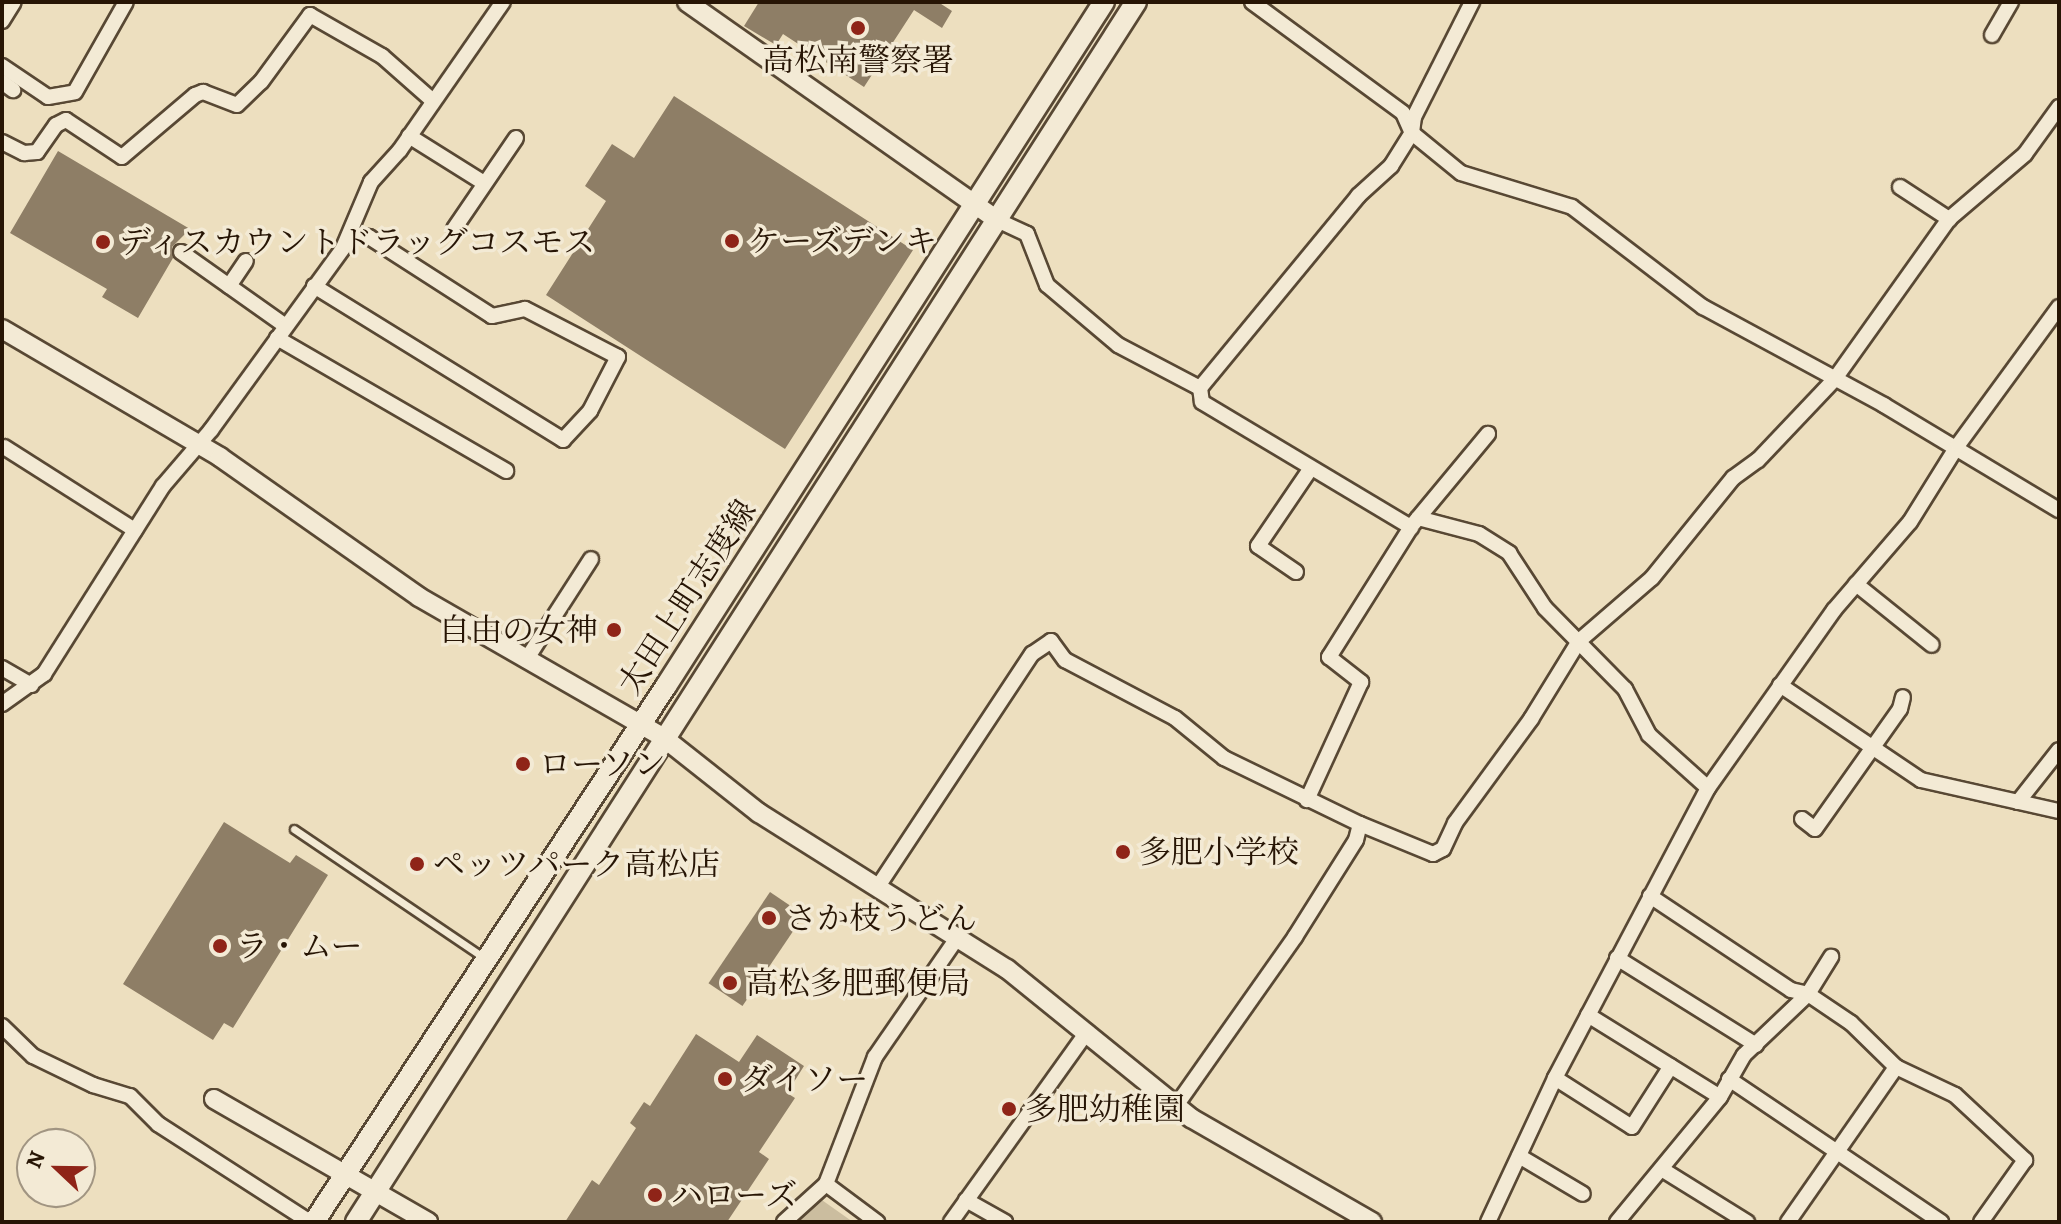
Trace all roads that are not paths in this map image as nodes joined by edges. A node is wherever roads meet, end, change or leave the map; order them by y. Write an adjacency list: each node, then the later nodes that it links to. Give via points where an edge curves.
1 (14, 2): 10 (street)
2 (126, 2): 12 (street, via 75,92 48,97)
3 (503, 2): 13 (street)
4 (687, 2): 21 (street)
5 (1104, 2): 21 (main road, 太田上町志度線)
6 (1136, 2): 23 (main road, 太田上町志度線)
7 (1252, 2): 15 (street, via 1403,113)
8 (1472, 2): 15 (street, via 1414,117)
9 (2011, 2): 11 (street)
10 (2, 21)
11 (1992, 35)
12 (2, 66)
13 (433, 101): 16 (street); 18 (street, via 382,56 310,15 261,82 237,105 203,92 195,95 122,157 66,120 56,125 37,152 24,153)
14 (2059, 107): 22 (street, via 2025,154)
15 (1412, 133): 33 (street, via 1461,173 1572,207 1703,307); 34 (street, via 1391,166 1358,196)
16 (409, 136): 19 (street); 25 (street, via 371,182)
17 (516, 138): 19 (street)
18 (2, 142)
19 (484, 183): 24 (street)
20 (1900, 187): 22 (street)
21 (977, 207): 23 (street); 55 (main road, 太田上町志度線)
22 (1949, 219): 33 (street)
23 (997, 220): 34 (street, via 1027,234 1047,285 1118,345); 56 (main road, 太田上町志度線)
24 (454, 229)
25 (350, 233): 29 (street); 29 (street, via 369,237 492,316 525,309 618,357 590,411 563,440)
26 (181, 252): 28 (street)
27 (246, 261): 28 (street)
28 (229, 286): 32 (street)
29 (314, 286): 32 (street)
30 (2059, 307): 38 (street)
31 (2, 329): 36 (street)
32 (280, 331): 36 (street); 40 (street)
33 (1834, 380): 38 (street); 47 (street, via 1758,460 1733,478 1652,578)
34 (1200, 388): 39 (street, via 1202,402 1268,437)
35 (1488, 434): 42 (street)
36 (199, 445): 43 (street, via 184,457); 49 (street, via 272,491 376,569)
37 (4, 447): 43 (street)
38 (1954, 451): 41 (street); 46 (street, via 1910,522)
39 (1311, 468): 42 (street); 45 (street, via 1258,546)
40 (506, 471)
41 (2059, 510)
42 (1414, 522): 47 (street, via 1479,534 1509,553 1545,608); 60 (street, via 1329,657 1361,682)
43 (135, 530): 51 (street, via 44,674)
44 (591, 559): 49 (street)
45 (1296, 572)
46 (1856, 584): 48 (street); 52 (street)
47 (1579, 641): 59 (street, via 1625,689 1649,735); 64 (street, via 1531,719 1455,823 1443,849 1433,854)
48 (1932, 645)
49 (526, 660): 55 (street)
50 (2, 668): 51 (street)
51 (31, 685): 54 (street)
52 (1780, 685): 57 (street); 59 (street)
53 (1903, 697): 57 (street)
54 (2, 704)
55 (639, 725): 56 (street); 71 (main road, 太田上町志度線)
56 (664, 738): 66 (street, via 759,813); 89 (main road, 太田上町志度線)
57 (1870, 749): 61 (street, via 1921,780); 63 (street, via 1815,829)
58 (2059, 750): 61 (street)
59 (1708, 788): 67 (street)
60 (1307, 800): 64 (street); 66 (street, via 1224,758 1175,718 1065,660 1051,641 1032,654)
61 (2018, 802): 62 (street)
62 (2059, 811)
63 (1802, 819)
64 (1360, 824): 83 (street, via 1356,840 1295,937)
65 (294, 829): 71 (lane)
66 (877, 888): 68 (street)
67 (1650, 896): 70 (street); 72 (street, via 1791,990)
68 (957, 938): 75 (street); 88 (street, via 875,1057)
69 (1831, 957): 72 (street)
70 (1617, 958): 73 (street); 76 (street)
71 (487, 960): 87 (main road, 太田上町志度線)
72 (1808, 994): 76 (street); 78 (street, via 1851,1023)
73 (1588, 1015): 77 (street); 79 (street)
74 (2, 1026): 92 (street, via 33,1056 130,1096 158,1124)
75 (1087, 1032): 83 (street); 91 (street)
76 (1756, 1045): 80 (street)
77 (1671, 1066): 79 (street, via 1632,1127); 81 (street)
78 (1896, 1067): 84 (street); 105 (street, via 1955,1095 2025,1160)
79 (1555, 1078): 85 (street)
80 (1729, 1079): 81 (street); 84 (street)
81 (1720, 1097): 86 (street)
82 (214, 1099): 87 (street)
83 (1175, 1107): 99 (street)
84 (1840, 1154): 103 (street); 104 (street)
85 (1519, 1156): 90 (street); 100 (street)
86 (1663, 1170): 101 (street); 102 (street)
87 (346, 1174): 89 (street); 92 (main road, 太田上町志度線)
88 (826, 1184): 95 (street); 96 (street)
89 (375, 1191): 93 (main road, 太田上町志度線); 94 (street)
90 (1583, 1194)
91 (966, 1200): 97 (street); 98 (street)
92 (312, 1222)
93 (356, 1222)
94 (428, 1222)
95 (784, 1222)
96 (877, 1222)
97 (951, 1222)
98 (1005, 1222)
99 (1372, 1222)
100 (1488, 1222)
101 (1617, 1222)
102 (1747, 1222)
103 (1788, 1222)
104 (1941, 1222)
105 (1981, 1222)

